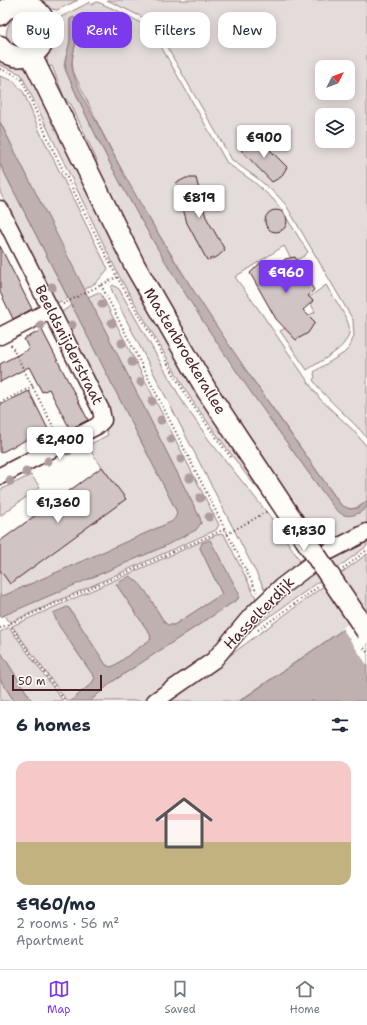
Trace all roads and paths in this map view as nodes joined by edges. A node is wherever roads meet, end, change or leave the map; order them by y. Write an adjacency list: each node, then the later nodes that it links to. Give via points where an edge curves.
1 (5, 8): 3 (main road, via 17,5 31,7 43,16 46,38 43,45)
2 (0, 46): 3 (main road, via 8,54)
3 (31, 55): 26 (main road, Mastenbroekerallee, bridge, via 139,272 207,391)
4 (0, 70): 5 (path, via 14,74)
5 (22, 80)
6 (0, 209): 9 (street, Beeldsnijderstraat)
7 (117, 277): 8 (path)
8 (101, 285): 9 (path); 16 (path)
9 (56, 307): 10 (street); 13 (street, Beeldsnijderstraat, via 102,410 103,420 97,426)
10 (2, 335): 11 (path)
11 (33, 386): 12 (path); 13 (path)
12 (0, 403)
13 (62, 444): 14 (street, Beeldsnijderstraat)
14 (0, 476)
15 (271, 509): 18 (path)
16 (225, 529): 18 (path); 23 (path)
17 (367, 532): 22 (street, Hasselterdijk, via 326,553 281,587)
18 (227, 534): 22 (path)
19 (367, 550): 20 (path)
20 (339, 572)
21 (324, 583): 25 (path, Hasselterdijk)
22 (264, 604): 28 (street, Hasselterdijk, via 214,660)
23 (9, 624): 24 (path); 27 (path)
24 (0, 628)
25 (258, 631)
26 (367, 632)
27 (65, 701)
28 (155, 701)

